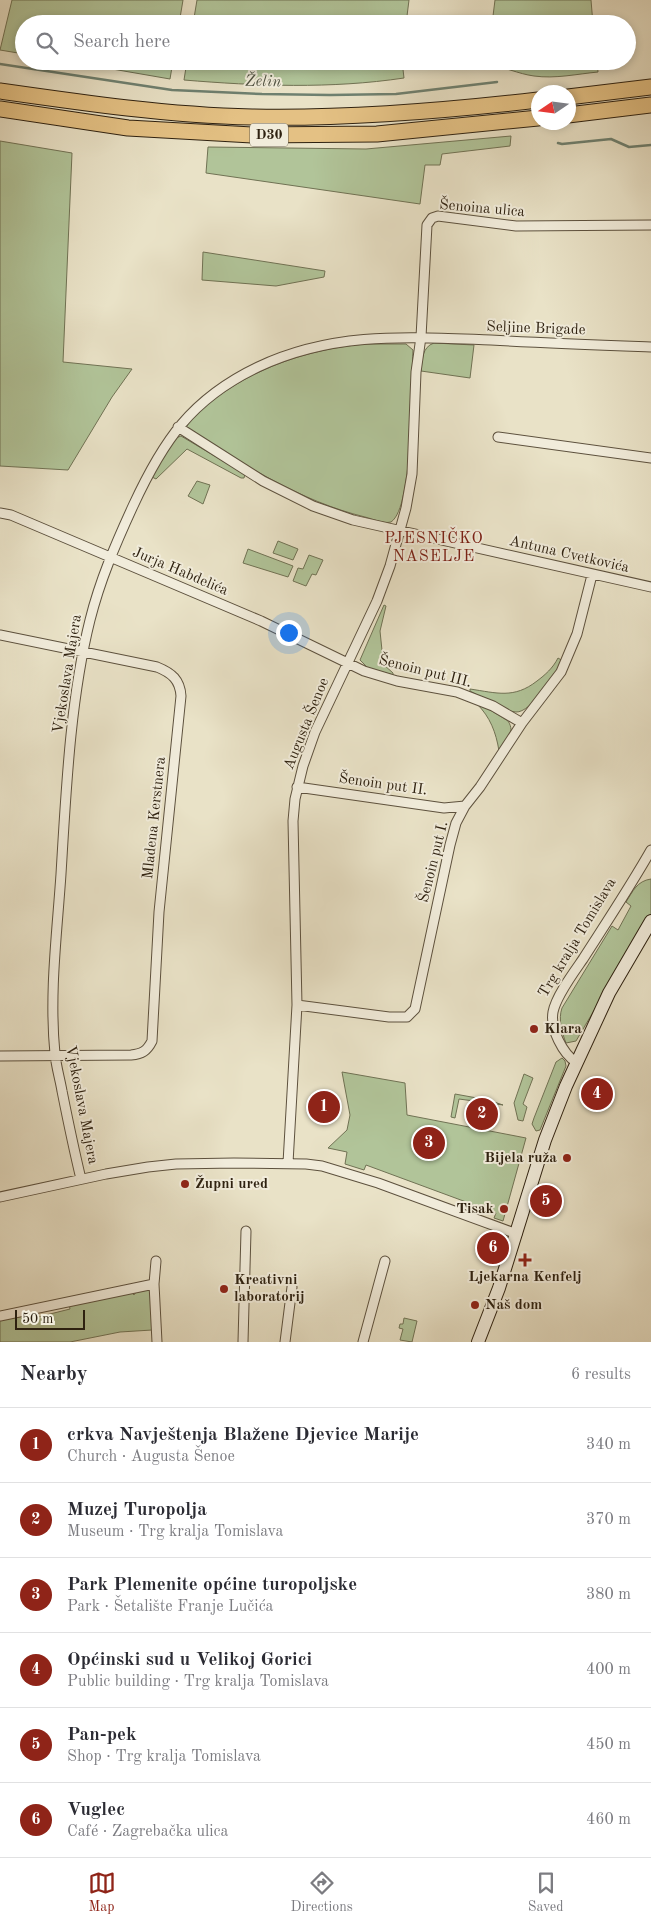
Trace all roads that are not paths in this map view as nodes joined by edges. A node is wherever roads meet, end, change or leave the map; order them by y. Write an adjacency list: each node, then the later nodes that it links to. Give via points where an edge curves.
1 (651, 87): 3 (main road)
2 (0, 91): 4 (main road, D30, via 128,109 252,117 375,116)
3 (576, 96)
4 (531, 101)
5 (651, 105): 7 (main road)
6 (0, 109): 8 (main road, D30, via 128,128 252,135 377,134)
7 (576, 114)
8 (531, 119)
9 (651, 225): 10 (street, Šenoina ulica, via 516,226 438,216 432,218 426,230)
10 (420, 337): 11 (street, Seljine Brigade); 12 (street, Vjekoslava Majera, via 344,341 285,356 230,382 195,408); 16 (street, Augusta Šenoe, via 412,474)
11 (651, 347)
12 (178, 427): 16 (street, Antuna Cvetkovića, via 296,498 353,520); 17 (street, Vjekoslava Majera, via 146,478)
13 (498, 437): 14 (street)
14 (651, 458)
15 (0, 513): 17 (street, Jurja Habdelića)
16 (399, 531): 18 (street, Antuna Cvetkovića); 22 (street, Augusta Šenoe, via 381,592)
17 (110, 558): 21 (street, Vjekoslava Majera); 22 (street, Jurja Habdelića, via 261,621)
18 (592, 575): 19 (street, Antuna Cvetkovića); 23 (street, Šenoin put I., via 567,660 554,683)
19 (651, 588)
20 (0, 635): 21 (street, Mladena Kerstnera)
21 (83, 652): 30 (street, Vjekoslava Majera, via 64,820 52,1006); 30 (street, Mladena Kerstnera, via 168,671 178,681 182,696 160,902 152,1041 149,1048 139,1054)
22 (348, 663): 23 (street, Šenoin put III., via 397,681 457,692 493,706); 24 (street, Augusta Šenoe, via 315,732)
23 (522, 723): 25 (street, Šenoin put I.)
24 (297, 787): 25 (street, Šenoin put II., via 444,808); 28 (street, Augusta Šenoe, via 293,821)
25 (465, 806): 28 (street, Šenoin put I., via 452,834 419,996 411,1014 401,1018)
26 (651, 850): 31 (street, Trg kralja Tomislava, via 556,1004 553,1017 562,1048)
27 (651, 921): 31 (main road)
28 (297, 1005): 32 (street, Augusta Šenoe)
29 (0, 1056): 30 (street, Mladena Kerstnera)
30 (55, 1056): 33 (street, Vjekoslava Majera)
31 (576, 1062): 36 (main road, via 545,1140)
32 (288, 1163): 33 (street, via 176,1164); 36 (street, via 322,1166 353,1174)
33 (81, 1179): 34 (street)
34 (0, 1197)
35 (246, 1231): 43 (street)
36 (517, 1234): 46 (main road)
37 (156, 1261): 39 (street)
38 (385, 1261): 45 (street)
39 (154, 1284): 41 (street); 42 (street)
40 (292, 1287): 44 (street)
41 (0, 1316)
42 (157, 1342)
43 (243, 1342)
44 (284, 1342)
45 (363, 1342)
46 (478, 1342)

